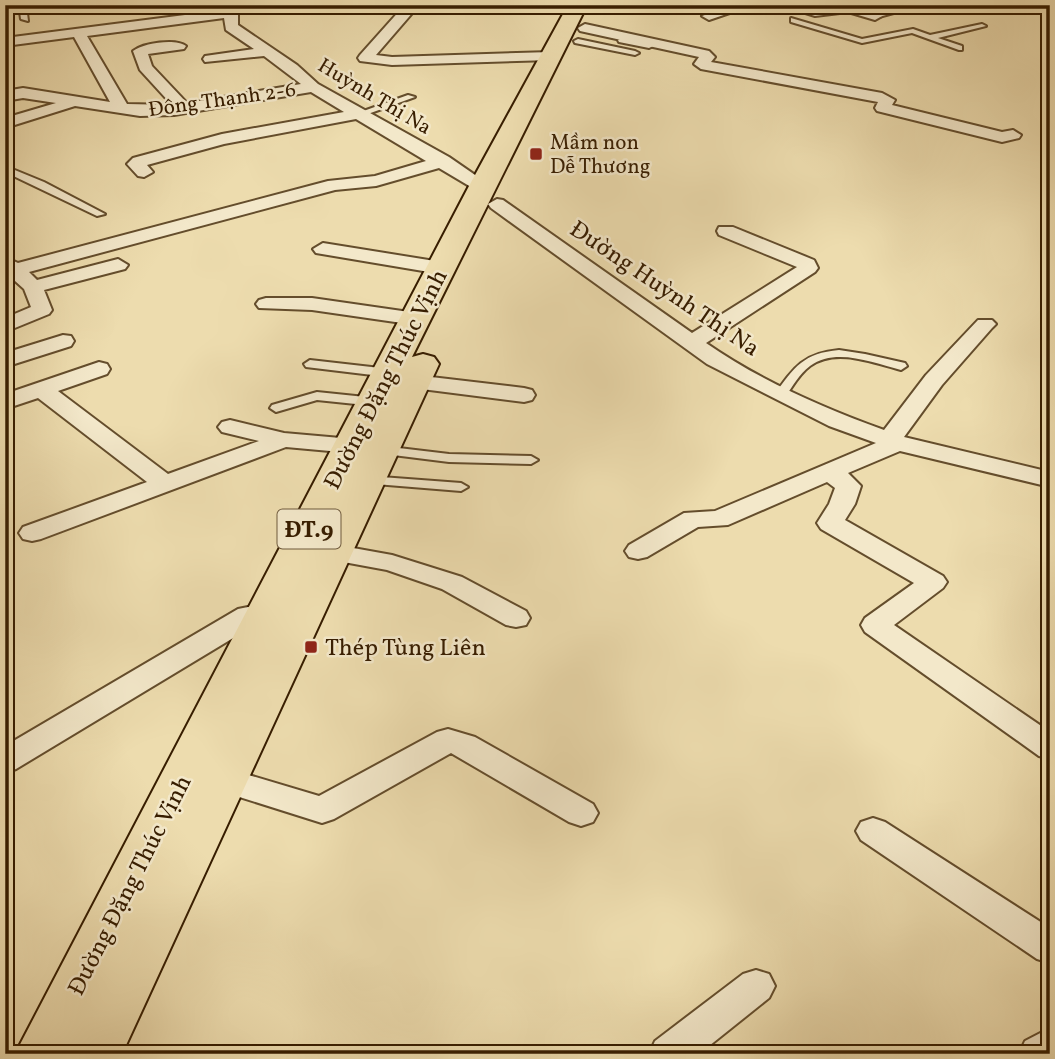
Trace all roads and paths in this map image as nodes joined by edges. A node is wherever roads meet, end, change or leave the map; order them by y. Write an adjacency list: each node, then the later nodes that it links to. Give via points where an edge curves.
1 (22, 5): 11 (lane)
2 (747, 5): 9 (street)
3 (786, 5): 8 (street)
4 (278, 6): 5 (lane)
5 (231, 8): 16 (street); 22 (street, Huỳnh Thị Na, via 231,27)
6 (911, 10): 10 (lane)
7 (407, 11): 15 (street, via 365,58 392,61)
8 (815, 12): 10 (street, via 842,8); 12 (street)
9 (709, 16)
10 (875, 16): 13 (lane)
11 (25, 19)
12 (794, 20): 17 (lane, via 862,41 913,31)
13 (894, 23)
14 (982, 26): 17 (lane)
15 (578, 28): 20 (lane); 23 (lane); 33 (street, via 704,54 708,57 702,65 882,98 887,100 883,108 889,110 1002,137); 37 (main road, Đường Đặng Thúc Vịnh / ĐT.9)
16 (78, 33): 18 (street); 29 (street)
17 (930, 37): 21 (lane)
18 (5, 42)
19 (179, 46): 30 (street, via 140,51 145,67)
20 (649, 46)
21 (959, 48)
22 (267, 51): 24 (street); 25 (street, Huỳnh Thị Na)
23 (635, 53)
24 (210, 60)
25 (313, 87): 30 (street, Đông Thạnh 2-6); 31 (street, Huỳnh Thị Na)
26 (5, 96): 28 (street, Đông Thạnh 2-6, via 23,93)
27 (411, 97): 31 (lane)
28 (73, 102): 29 (street, Đông Thạnh 2-6); 32 (street)
29 (122, 109): 30 (street, Đông Thạnh 2-6)
30 (184, 109)
31 (362, 113): 34 (street, Huỳnh Thị Na); 36 (street, via 222,139 146,159 136,164)
32 (5, 123)
33 (1013, 135)
34 (443, 161): 37 (street, Huỳnh Thị Na); 42 (street, via 376,181 334,185)
35 (5, 169): 38 (lane)
36 (144, 172)
37 (490, 195): 43 (main road, Đường Đặng Thúc Vịnh / ĐT.9); 50 (street, Đường Huỳnh Thị Na); 55 (main road, Đường Đặng Thúc Vịnh / ĐT.9)
38 (100, 214)
39 (726, 231): 50 (street, via 802,261 808,268)
40 (323, 249): 43 (street)
41 (118, 265): 44 (street)
42 (10, 266): 44 (street)
43 (441, 268): 46 (main road, Đường Đặng Thúc Vịnh / ĐT.9)
44 (33, 287): 47 (street, via 42,310)
45 (266, 304): 46 (street, via 312,304)
46 (416, 319): 55 (main road, Đường Đặng Thúc Vịnh / ĐT.9)
47 (15, 323)
48 (985, 324): 63 (street, via 934,380)
49 (63, 341): 51 (street)
50 (691, 343): 57 (street, Đường Huỳnh Thị Na)
51 (5, 360)
52 (310, 364): 55 (lane)
53 (901, 366): 57 (lane, via 849,355 824,355 805,364)
54 (99, 369): 56 (street)
55 (393, 385): 58 (street); 60 (lane, via 317,396); 64 (main road, Đường Đặng Thúc Vịnh / ĐT.9)
56 (42, 390): 59 (street); 68 (street)
57 (780, 394): 63 (street, Đường Huỳnh Thị Na)
58 (524, 395)
59 (5, 402)
60 (275, 408)
61 (229, 427): 62 (street)
62 (284, 440): 64 (street); 68 (street)
63 (893, 442): 66 (street); 67 (street, Đường Huỳnh Thị Na)
64 (366, 459): 65 (lane); 69 (lane); 72 (main road, Đường Đặng Thúc Vịnh / ĐT.9); 73 (main road, Đường Đặng Thúc Vịnh / ĐT.9)
65 (531, 460)
66 (829, 471): 71 (street, via 719,519 692,519); 75 (street, via 848,486 830,523 933,582 875,625)
67 (1050, 480)
68 (165, 484): 70 (street)
69 (460, 487)
70 (32, 533)
71 (638, 551)
72 (331, 552): 74 (street, via 392,563 452,583); 77 (main road, Đường Đặng Thúc Vịnh / ĐT.9)
73 (264, 617): 76 (street, via 248,616); 83 (main road, Đường Đặng Thúc Vịnh / ĐT.9)
74 (516, 618)
75 (1050, 748)
76 (5, 761)
77 (222, 779): 78 (street, via 322,810 448,740); 84 (main road, Đường Đặng Thúc Vịnh / ĐT.9)
78 (580, 813)
79 (873, 831): 80 (street)
80 (1050, 948)
81 (756, 986): 85 (street)
82 (1050, 1046): 86 (street)
83 (44, 1054)
84 (93, 1054)
85 (669, 1054)
86 (1040, 1054)

